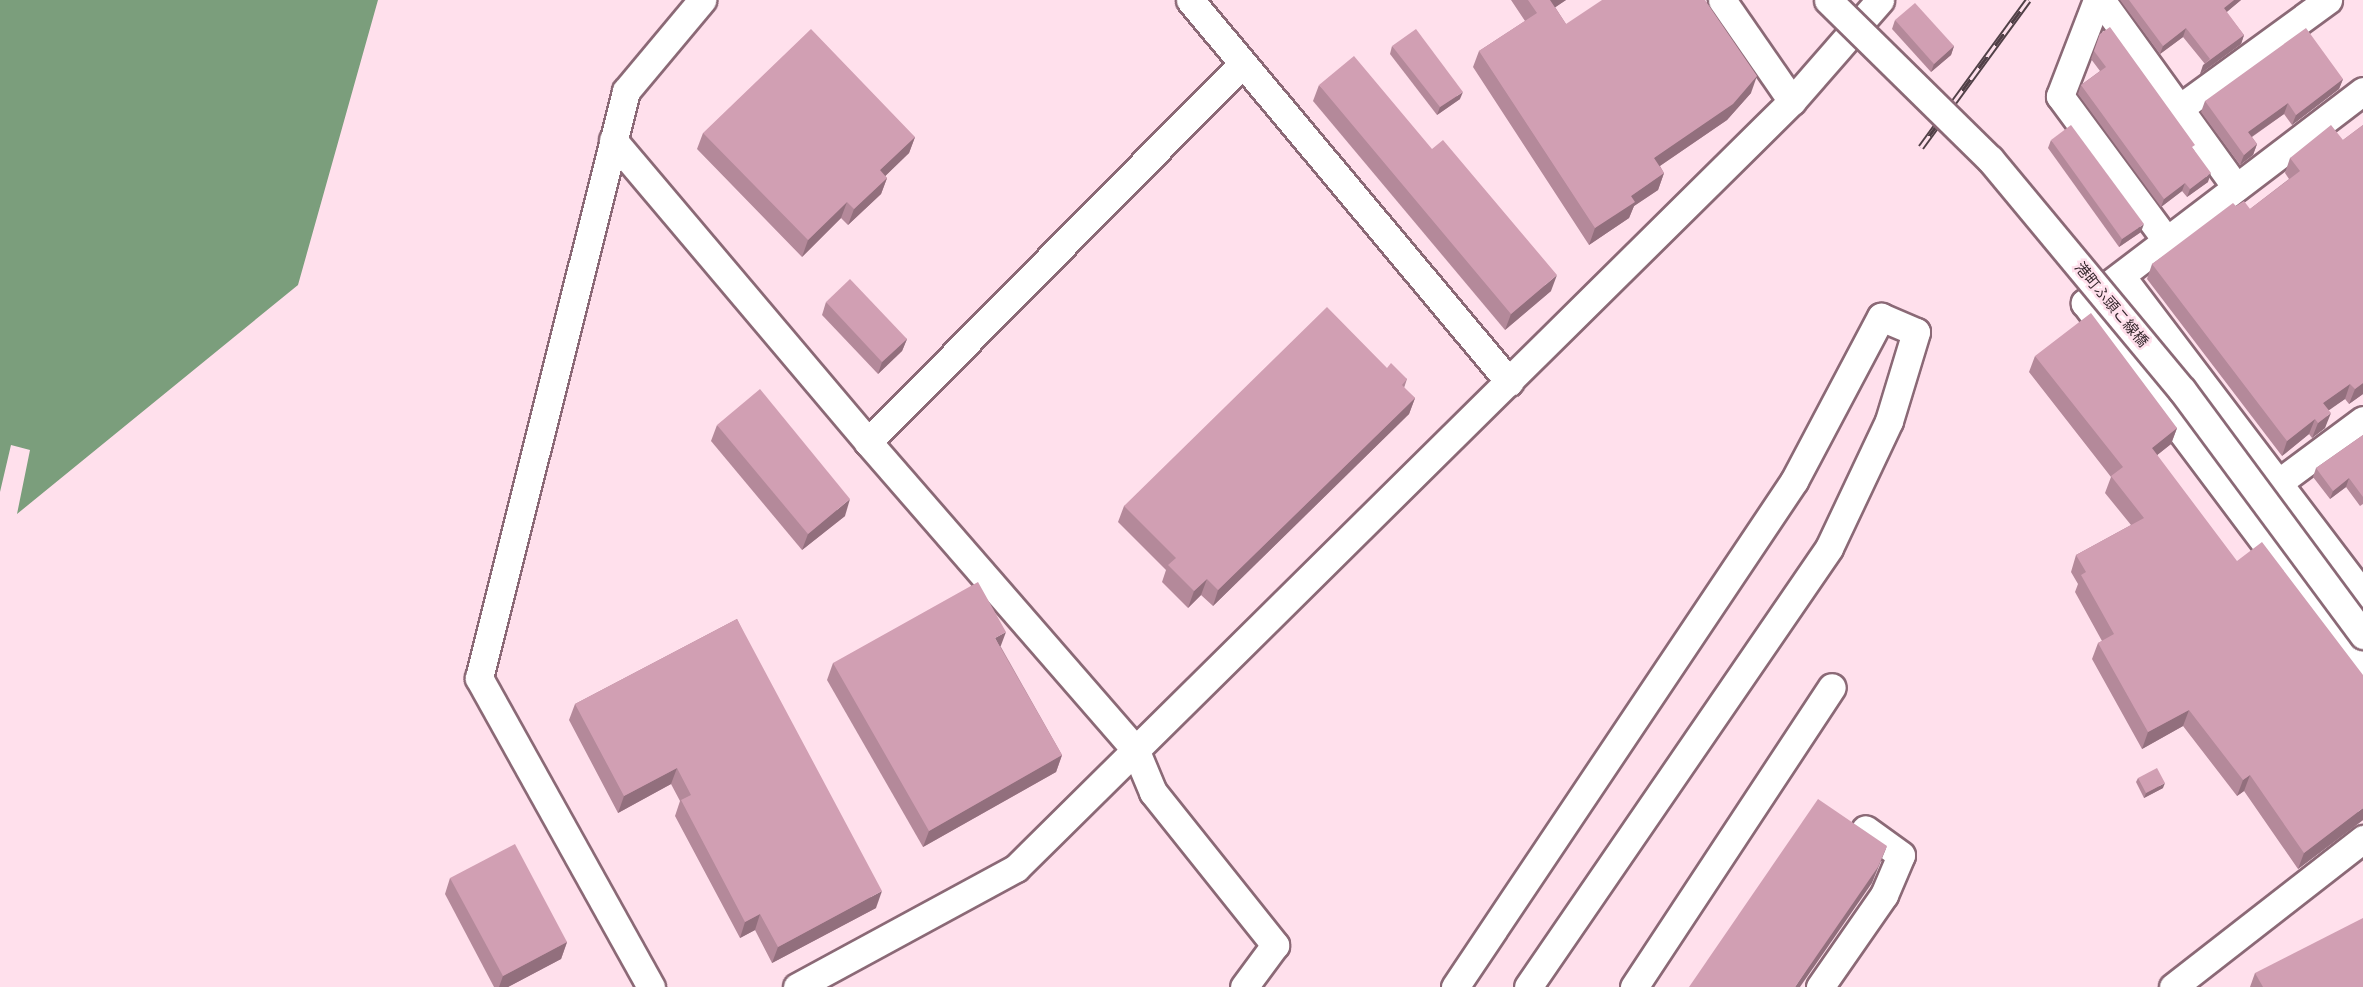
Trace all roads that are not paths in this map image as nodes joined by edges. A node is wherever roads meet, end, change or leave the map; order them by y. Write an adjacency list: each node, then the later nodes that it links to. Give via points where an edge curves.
1 (702, 0): 12 (street, via 626,91)
2 (1190, 0): 8 (street)
3 (1722, 0): 10 (street)
4 (1828, 0): 21 (street, 港町ふ頭こ線橋, bridge, via 1990,159 2182,390)
5 (1880, 0): 10 (street)
6 (2099, 0): 11 (street); 14 (street, via 2060,96)
7 (2328, 0): 11 (street)
8 (1243, 63): 16 (street); 18 (street)
9 (2363, 91): 13 (street)
10 (1792, 101): 16 (street)
11 (2177, 110): 13 (street)
12 (614, 140): 18 (street); 27 (street, via 479,678)
13 (2236, 187): 14 (street)
14 (2167, 241): 15 (street)
15 (2121, 276): 19 (street); 22 (street, via 2085,303)
16 (1509, 382): 24 (street)
17 (2363, 420): 19 (street)
18 (868, 442): 24 (street)
19 (2278, 483): 20 (street)
20 (2363, 595)
21 (2363, 635)
22 (2363, 673)
23 (1832, 687): 32 (street)
24 (1135, 749): 28 (street, via 1016,868); 29 (street, via 1153,792 1275,945)
25 (1865, 829): 33 (street, via 1901,855 1884,895)
26 (2363, 839): 34 (street)
27 (651, 987)
28 (797, 987)
29 (1244, 987)
30 (1455, 987): 31 (street, via 1794,481 1881,317 1916,332 1889,421 1829,548)
31 (1528, 987)
32 (1634, 987)
33 (1820, 987)
34 (2173, 987)

